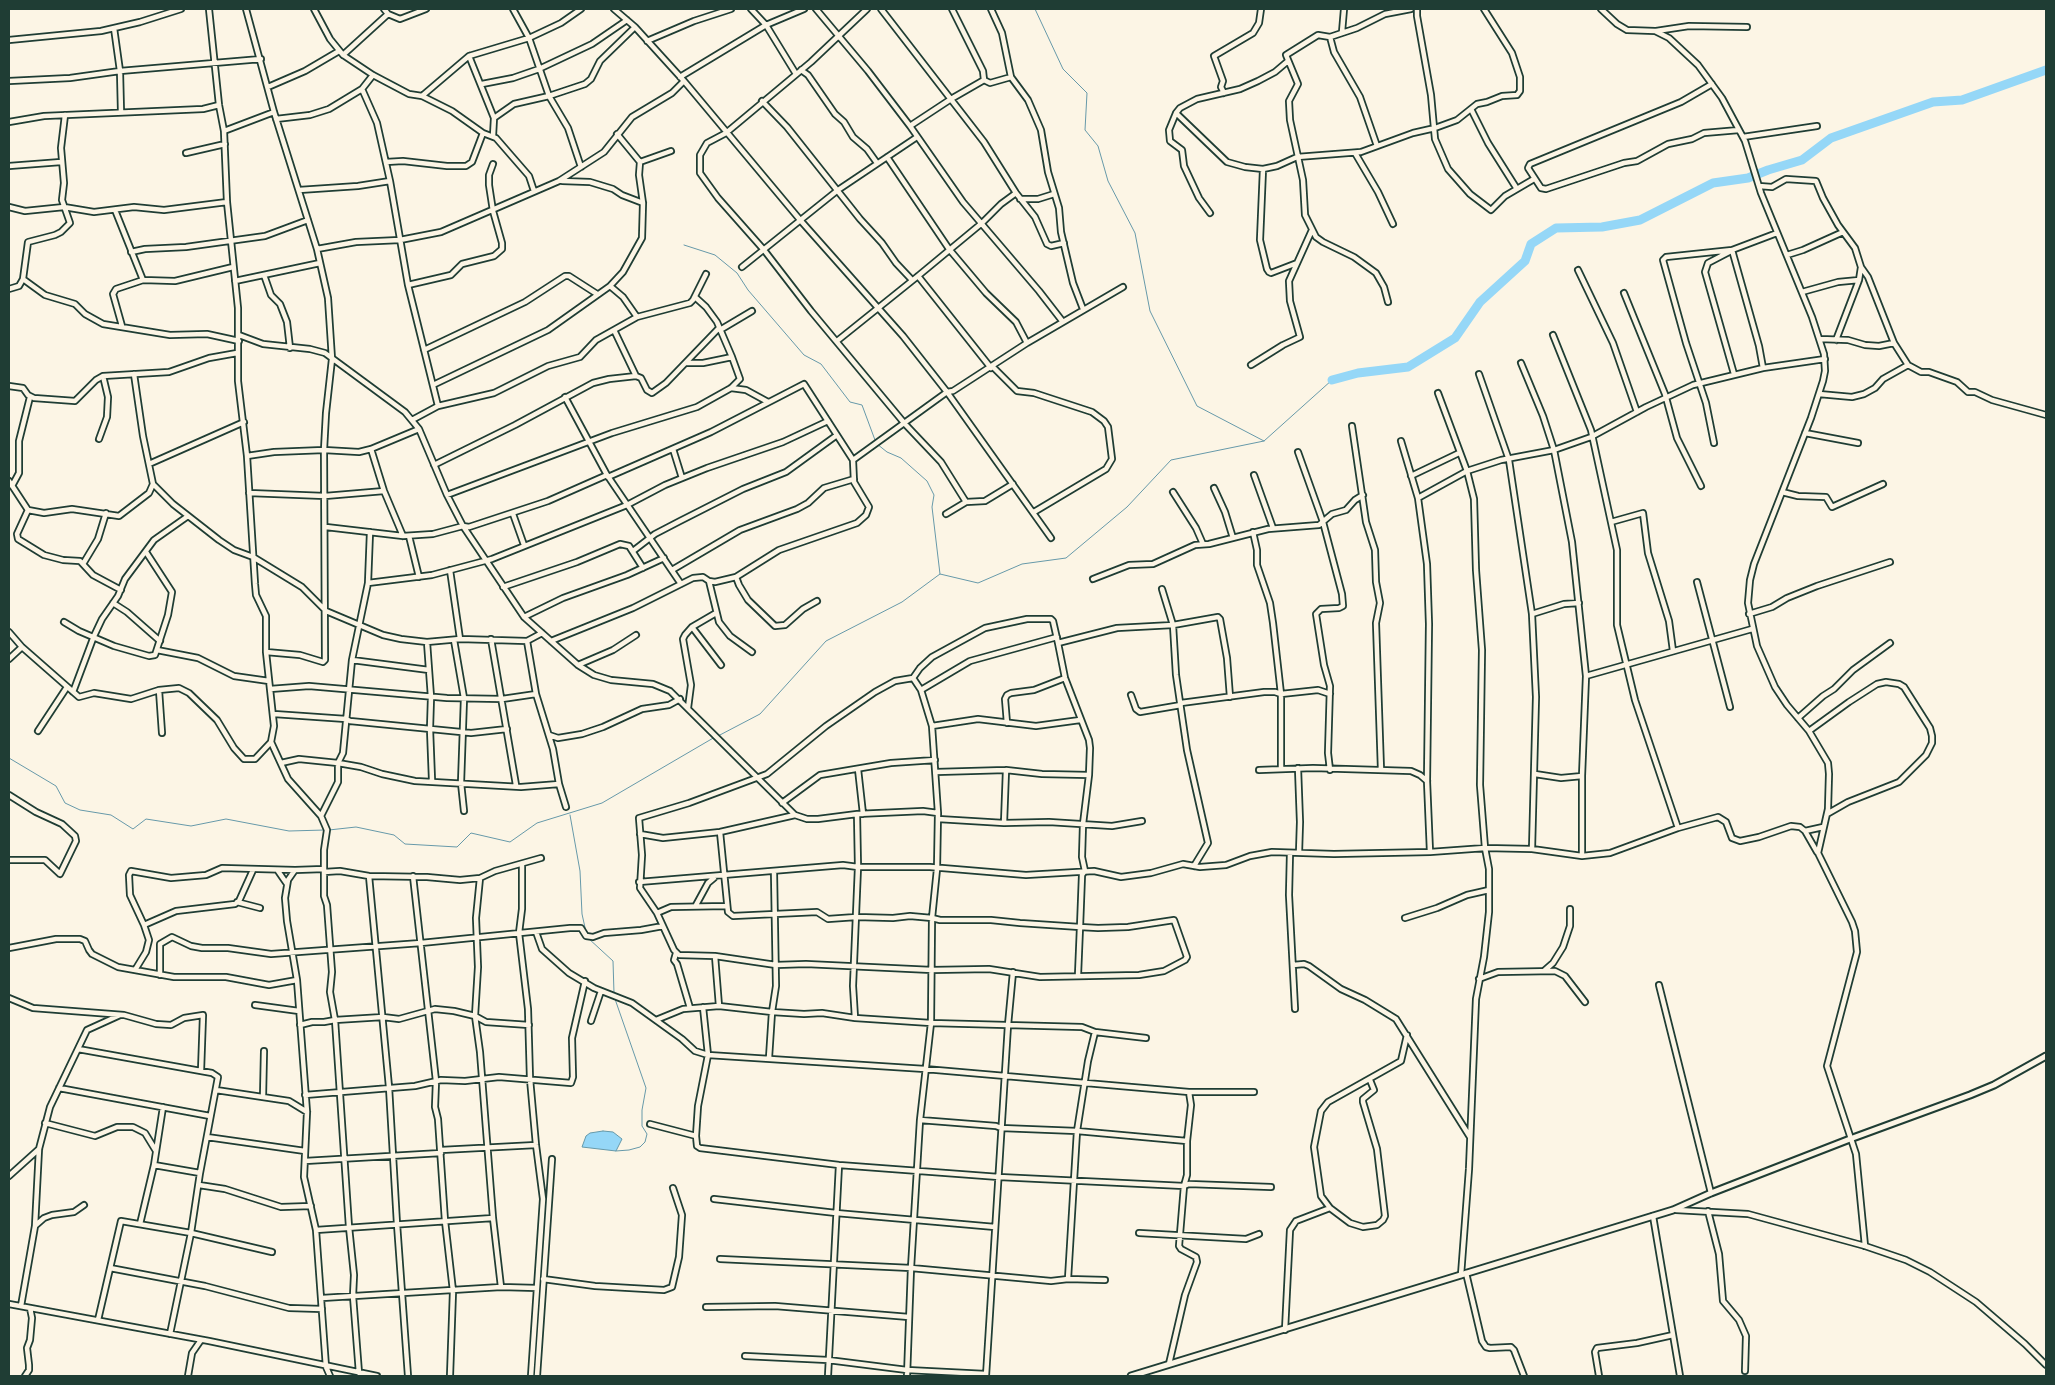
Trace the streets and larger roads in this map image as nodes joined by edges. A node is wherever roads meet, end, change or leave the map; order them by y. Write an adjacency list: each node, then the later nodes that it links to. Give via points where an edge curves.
1 (181, 9): 29 (street)
2 (209, 9): 41 (street)
3 (246, 9): 39 (street)
4 (314, 9): 37 (street)
5 (384, 9): 24 (street)
6 (426, 9): 24 (street, via 400,19)
7 (513, 9): 34 (street)
8 (581, 9): 34 (street)
9 (614, 9): 25 (street)
10 (732, 9): 36 (street)
11 (751, 9): 26 (street)
12 (804, 9): 26 (street)
13 (816, 9): 32 (street)
14 (867, 9): 32 (street)
15 (881, 9): 59 (street)
16 (952, 9): 49 (street, via 983,71)
17 (991, 9): 48 (street, via 1002,33)
18 (1261, 9): 56 (street, via 1254,33 1214,56)
19 (1344, 9): 31 (street)
20 (1411, 9): 31 (street, via 1384,14)
21 (1417, 9): 72 (street)
22 (1484, 9): 62 (street, via 1512,53 1520,77 1520,91 1517,95 1502,96)
23 (1601, 9): 30 (street, via 1626,30)
24 (388, 14): 37 (street)
25 (627, 20): 27 (street); 42 (street, via 592,44)
26 (766, 25): 45 (street); 47 (street)
27 (635, 27): 36 (street); 58 (street, via 600,61 592,79)
28 (1747, 27): 30 (street, via 1689,26)
29 (114, 28): 35 (street); 44 (street)
30 (1655, 31): 53 (street, via 1669,38 1688,55)
31 (1342, 32): 33 (street)
32 (839, 36): 43 (street); 70 (street)
33 (1330, 37): 40 (street, via 1322,34 1312,38 1288,52); 82 (street, via 1334,52 1360,96)
34 (529, 38): 38 (street); 42 (street)
35 (9, 40)
36 (647, 41): 47 (street)
37 (341, 53): 46 (street); 54 (street)
38 (469, 56): 52 (street); 57 (street)
39 (261, 59): 41 (street); 54 (street)
40 (1288, 61): 56 (street, via 1268,76 1240,90); 87 (street, via 1298,84 1289,105)
41 (215, 64): 44 (street); 61 (street)
42 (539, 69): 52 (street); 58 (street)
43 (801, 70): 45 (street); 91 (street, via 844,122 850,134)
44 (120, 71): 50 (street); 63 (street)
45 (796, 74): 60 (street)
46 (373, 75): 55 (street); 57 (street, via 410,94)
47 (680, 77): 51 (street)
48 (1011, 77): 49 (street, via 990,83); 105 (street, via 1037,119)
49 (984, 80): 59 (street)
50 (9, 81)
51 (684, 82): 76 (street); 77 (street, via 632,117)
52 (482, 84): 67 (street)
53 (1712, 84): 73 (street); 96 (street, via 1648,117 1530,164 1528,168)
54 (268, 87): 64 (street)
55 (362, 88): 68 (street, via 318,114); 89 (street, via 377,123)
56 (1224, 93): 65 (street, via 1197,99)
57 (422, 96): 75 (street, via 452,111)
58 (549, 96): 67 (street, via 510,105); 94 (street, via 568,128)
59 (951, 99): 70 (street); 104 (street, via 984,142)
60 (762, 101): 76 (street); 103 (street)
61 (219, 105): 63 (street, via 203,110); 74 (street)
62 (1471, 109): 72 (street, via 1457,120); 100 (street)
63 (121, 112): 66 (street)
64 (274, 112): 68 (street); 74 (street)
65 (1176, 113): 95 (street, via 1227,162); 113 (street, via 1168,136 1182,150 1184,166)
66 (65, 115): 69 (street); 88 (street)
67 (494, 118): 78 (street)
68 (276, 119): 101 (street)
69 (9, 122)
70 (910, 126): 79 (street)
71 (1817, 126): 80 (street)
72 (1435, 128): 82 (street); 100 (street, via 1436,144 1444,162 1470,194 1489,210)
73 (1739, 130): 80 (street); 96 (street, via 1704,133 1668,144 1637,161 1552,188 1542,189)
74 (224, 132): 81 (street)
75 (483, 133): 78 (street); 89 (street, via 472,162 466,166 403,160)
76 (726, 133): 115 (street); 126 (street, via 703,148 700,173)
77 (617, 134): 90 (street); 94 (street, via 604,152)
78 (493, 136): 102 (street, via 529,176)
79 (917, 137): 86 (street); 116 (street)
80 (1743, 137): 99 (street)
81 (225, 144): 84 (street); 107 (street)
82 (1377, 146): 85 (street)
83 (671, 151): 90 (street)
84 (186, 153)
85 (1354, 153): 87 (street); 117 (street)
86 (887, 157): 91 (street); 125 (street)
87 (1297, 158): 95 (street); 118 (street, via 1304,188 1305,215)
88 (61, 162): 93 (street); 110 (street)
89 (386, 162): 97 (street)
90 (640, 162): 108 (street)
91 (878, 163): 103 (street)
92 (492, 164): 112 (street, via 489,175)
93 (9, 166)
94 (581, 167): 98 (street)
95 (1263, 168): 131 (street, via 1260,240 1267,269 1271,273)
96 (1534, 179): 100 (street)
97 (390, 181): 101 (street); 121 (street)
98 (559, 181): 102 (street); 108 (street, via 590,182 614,189)
99 (1759, 186): 119 (street, via 1772,187 1786,179 1816,181 1822,198); 120 (street)
100 (1517, 189)
101 (299, 190): 114 (street)
102 (534, 190): 112 (street)
103 (838, 190): 115 (street); 141 (street)
104 (1016, 193): 106 (street); 116 (street)
105 (1054, 194): 106 (street, via 1038,199); 123 (street)
106 (1020, 198): 123 (street, via 1035,217 1048,246)
107 (227, 202): 111 (street, via 176,210 134,207); 122 (street)
108 (643, 204): 145 (street, via 642,238)
109 (9, 207): 110 (street, via 30,211)
110 (64, 207): 111 (street, via 94,212); 139 (street, via 69,225 55,235 26,244)
111 (115, 210): 128 (street)
112 (493, 211): 121 (street, via 441,232); 144 (street, via 502,243 499,252 462,264 451,275)
113 (1210, 213)
114 (308, 220): 122 (street, via 272,234); 124 (street)
115 (801, 221): 126 (street); 153 (street)
116 (982, 223): 125 (street); 157 (street)
117 (1393, 224)
118 (1312, 230): 131 (street); 152 (street, via 1323,242 1350,254 1376,273)
119 (1843, 232): 129 (street); 134 (street, via 1855,248)
120 (1777, 233): 127 (street); 129 (street)
121 (400, 240): 124 (street, via 356,242); 144 (street)
122 (231, 241): 128 (street); 132 (street)
123 (1064, 243): 154 (street)
124 (317, 249): 130 (street)
125 (950, 249): 138 (street); 166 (street, via 986,293 1016,322)
126 (764, 250): 133 (street); 165 (street)
127 (1732, 250): 179 (street); 182 (street, via 1708,263 1705,272); 185 (street, via 1666,257 1664,260)
128 (131, 252): 140 (street)
129 (1786, 255): 148 (street)
130 (320, 262): 137 (street); 172 (street, via 328,298)
131 (1297, 263): 176 (street, via 1289,281 1290,301 1300,337)
132 (233, 267): 140 (street, via 176,281); 143 (street)
133 (742, 267)
134 (1861, 267): 142 (street); 167 (street)
135 (1578, 270): 197 (street, via 1613,343)
136 (706, 274): 151 (street)
137 (264, 275): 143 (street); 168 (street, via 271,295 280,304 288,322)
138 (918, 276): 141 (street); 178 (street)
139 (23, 279): 147 (street, via 19,286); 158 (street, via 45,295 75,304 103,324)
140 (143, 280): 158 (street, via 114,291)
141 (912, 280): 153 (street)
142 (1859, 280): 148 (street); 164 (street)
143 (235, 281): 162 (street)
144 (408, 285): 169 (street)
145 (610, 286): 149 (street); 156 (street, via 623,297)
146 (1124, 287): 154 (street)
147 (9, 289)
148 (1802, 292): 163 (street)
149 (597, 294): 169 (street, via 565,276 525,302); 186 (street, via 548,330)
150 (1624, 294): 194 (street)
151 (695, 297): 156 (street, via 684,305); 159 (street)
152 (1388, 302)
153 (877, 308): 165 (street); 189 (street)
154 (1083, 309): 157 (street)
155 (752, 311): 159 (street)
156 (637, 317): 160 (street)
157 (1062, 322): 166 (street)
158 (122, 326): 162 (street, via 170,335)
159 (720, 329): 171 (street); 174 (street)
160 (614, 330): 184 (street); 196 (street, via 596,340 575,360 548,366 494,394)
161 (1553, 335): 207 (street)
162 (239, 338): 168 (street); 170 (street)
163 (1820, 339): 164 (street); 173 (street)
164 (1836, 340): 167 (street, via 1879,346)
165 (837, 341): 202 (street)
166 (1027, 343): 178 (street)
167 (1894, 343): 177 (street)
168 (290, 348): 172 (street, via 318,351)
169 (424, 350): 186 (street)
170 (237, 353): 180 (street, via 169,372); 201 (street)
171 (732, 357): 174 (street); 188 (street, via 740,378)
172 (332, 359): 199 (street); 214 (street)
173 (1825, 359): 179 (street); 191 (street)
174 (686, 363): 184 (street, via 652,393)
175 (1521, 363): 216 (street)
176 (1251, 365)
177 (1908, 365): 191 (street, via 1864,394 1852,397); 198 (street, via 1957,382 1968,392)
178 (992, 367): 189 (street); 247 (street, via 1017,391 1034,393 1092,412 1108,427 1112,459 1106,469)
179 (1763, 368): 182 (street)
180 (134, 374): 183 (street); 222 (street)
181 (1479, 374): 221 (street)
182 (1734, 374): 185 (street)
183 (103, 376): 192 (street, via 75,401); 208 (street, via 108,402)
184 (636, 376): 193 (street, via 600,381)
185 (1699, 383): 194 (street); 212 (street)
186 (433, 385): 196 (street)
187 (9, 386): 192 (street, via 23,388)
188 (731, 388): 195 (street, via 746,390); 211 (street, via 697,407)
189 (947, 392): 202 (street); 232 (street)
190 (1438, 393): 218 (street)
191 (1819, 394): 205 (street)
192 (30, 397): 230 (street, via 19,441 19,473)
193 (565, 398): 211 (street); 223 (street)
194 (1665, 398): 197 (street); 234 (street, via 1677,438)
195 (768, 402): 200 (street, via 804,384); 215 (street)
196 (438, 406): 199 (street)
197 (1637, 412): 207 (street)
198 (2046, 415)
199 (412, 420): 204 (street)
200 (828, 421): 206 (street); 228 (street, via 783,442)
201 (244, 422): 219 (street); 222 (street)
202 (905, 424): 220 (street); 244 (street, via 941,462)
203 (1352, 426): 241 (street)
204 (418, 429): 213 (street); 223 (street)
205 (1805, 433): 210 (street); 238 (street)
206 (838, 435): 220 (street); 260 (street, via 786,472 743,488)
207 (1591, 436): 216 (street); 253 (street)
208 (99, 439)
209 (1401, 441): 227 (street)
210 (1858, 442)
211 (589, 443): 226 (street); 240 (street)
212 (1714, 443)
213 (371, 449): 214 (street, via 350,453); 236 (street)
214 (324, 450): 219 (street); 242 (street)
215 (673, 450): 226 (street); 228 (street)
216 (1554, 450): 221 (street); 286 (street, via 1572,542)
217 (1298, 452): 252 (street)
218 (1459, 453): 224 (street); 227 (street)
219 (247, 456): 239 (street)
220 (853, 460): 229 (street)
221 (1509, 460): 224 (street); 290 (street)
222 (149, 464): 231 (street)
223 (434, 465): 240 (street)
224 (1467, 471): 243 (street); 399 (street, via 1474,499 1482,650 1480,785)
225 (1254, 474): 256 (street)
226 (607, 476): 245 (street); 249 (street)
227 (1411, 476): 243 (street)
228 (682, 478): 245 (street)
229 (854, 479): 274 (street, via 824,488 802,506 740,530); 276 (street, via 869,507 862,520 771,554)
230 (10, 484): 246 (street)
231 (154, 484): 248 (street, via 148,493 119,516); 251 (street)
232 (1013, 484): 244 (street, via 985,501); 247 (street)
233 (1883, 484): 238 (street, via 1832,507 1826,497)
234 (1700, 486)
235 (1214, 488): 262 (street)
236 (384, 491): 242 (street); 259 (street)
237 (1173, 492): 263 (street)
238 (1782, 492): 291 (street, via 1750,580)
239 (249, 493): 242 (street); 267 (street)
240 (447, 495): 254 (street)
241 (1363, 495): 252 (street, via 1346,510 1332,514); 369 (street, via 1366,522 1375,550 1380,603 1376,623)
242 (325, 496): 255 (street)
243 (1418, 498): 376 (street, via 1425,539 1430,624)
244 (966, 502): 250 (street)
245 (627, 505): 260 (street); 264 (street)
246 (28, 510): 248 (street); 271 (street, via 17,534 18,539 44,555 77,560)
247 (1034, 512): 261 (street)
248 (106, 513): 271 (street, via 98,539)
249 (513, 514): 254 (street, via 469,528); 264 (street)
250 (946, 514)
251 (188, 516): 266 (street, via 160,534); 267 (street, via 226,545)
252 (1323, 522): 256 (street, via 1313,527); 336 (street, via 1343,602 1339,608 1321,609 1316,614)
253 (1611, 522): 315 (street, via 1643,513 1648,553 1669,621); 322 (street, via 1618,556 1616,619)
254 (463, 526): 259 (street, via 433,534); 269 (street)
255 (326, 527): 257 (street); 288 (street)
256 (1273, 528): 258 (street)
257 (370, 532): 259 (street); 280 (street)
258 (1253, 532): 262 (street); 335 (street, via 1258,569 1272,611)
259 (406, 536): 275 (street)
260 (651, 538): 265 (street); 268 (street)
261 (1051, 538)
262 (1233, 538): 263 (street)
263 (1203, 544): 277 (street, via 1153,564 1129,565)
264 (524, 545): 269 (street)
265 (633, 551): 272 (street); 282 (street, via 629,546 620,544)
266 (146, 552): 284 (street, via 125,579); 307 (street, via 172,592)
267 (253, 557): 288 (street, via 302,587); 316 (street, via 256,595 266,616)
268 (664, 558): 272 (street); 274 (street)
269 (485, 560): 273 (street); 282 (street)
270 (1890, 562): 291 (street, via 1817,586)
271 (83, 564): 284 (street, via 93,575)
272 (643, 568): 292 (street, via 563,598)
273 (450, 570): 275 (street); 303 (street)
274 (672, 570): 281 (street)
275 (419, 577): 280 (street)
276 (736, 577): 278 (street); 285 (street, via 748,600 775,626 785,625)
277 (1093, 578)
278 (709, 581): 281 (street, via 698,577); 289 (street)
279 (1697, 582): 305 (street)
280 (368, 583): 294 (street)
281 (681, 584): 309 (street, via 633,608)
282 (503, 587): 292 (street)
283 (1162, 589): 295 (street)
284 (121, 590): 287 (street)
285 (818, 601)
286 (1579, 603): 290 (street); 324 (street)
287 (113, 604): 301 (street); 307 (street)
288 (326, 611): 294 (street); 316 (street, via 324,662 300,655)
289 (716, 613): 296 (street); 317 (street, via 723,629)
290 (1532, 614): 371 (street)
291 (1749, 614): 297 (street)
292 (524, 617): 299 (street)
293 (64, 622): 301 (street)
294 (359, 625): 310 (street, via 394,638); 319 (street)
295 (1173, 625): 312 (street, via 1117,628); 338 (street, via 1218,617 1228,666); 343 (street)
296 (692, 627): 321 (street); 345 (street, via 684,639 691,685)
297 (1752, 629): 305 (street); 347 (street, via 1775,687)
298 (9, 632): 313 (street)
299 (542, 633): 308 (street); 309 (street)
300 (636, 635): 320 (street, via 613,650)
301 (94, 636): 314 (street, via 114,646 149,656 155,655); 333 (street)
302 (1057, 637): 312 (street); 325 (street, via 1053,621 1047,618 992,625 932,657); 332 (street, via 970,661)
303 (460, 639): 304 (street); 306 (street)
304 (491, 639): 308 (street); 341 (street)
305 (1713, 639): 315 (street); 344 (street)
306 (454, 640): 310 (street); 340 (street)
307 (160, 641): 314 (street)
308 (527, 641): 334 (street)
309 (551, 641): 320 (street)
310 (427, 642): 323 (street)
311 (1890, 642): 347 (street)
312 (1058, 643): 326 (street)
313 (22, 647): 318 (street); 328 (street)
314 (157, 650): 327 (street, via 198,658 234,676)
315 (1673, 651): 322 (street)
316 (266, 652): 327 (street)
317 (752, 652)
318 (9, 659)
319 (352, 660): 323 (street); 331 (street)
320 (578, 665): 342 (street, via 602,678 662,687)
321 (721, 665)
322 (1628, 665): 324 (street); 395 (street, via 1637,705)
323 (429, 670): 339 (street)
324 (1586, 676): 373 (street)
325 (913, 678): 332 (street); 374 (street, via 895,681 874,692 768,774)
326 (1065, 678): 349 (street); 350 (street, via 1007,696)
327 (269, 681): 329 (street)
328 (67, 687): 333 (street); 354 (street)
329 (270, 689): 331 (street, via 309,686); 346 (street)
330 (159, 690): 333 (street, via 126,699 94,693 82,698); 357 (street); 359 (street, via 179,688 189,694 218,720 244,759 255,759)
331 (350, 690): 339 (street); 348 (street)
332 (921, 690): 351 (street)
333 (73, 692)
334 (536, 694): 341 (street); 358 (street)
335 (1281, 694): 336 (street, via 1318,690); 338 (street); 365 (street)
336 (1330, 694): 368 (street)
337 (1131, 695): 343 (street, via 1140,712)
338 (1230, 696): 343 (street)
339 (431, 697): 340 (street); 353 (street)
340 (464, 698): 341 (street); 356 (street)
341 (502, 698): 352 (street)
342 (680, 700): 345 (street); 358 (street, via 642,709 582,734 558,738)
343 (1181, 704): 409 (street, via 1187,750 1208,843)
344 (1730, 707)
345 (688, 708): 374 (street)
346 (274, 714): 348 (street); 359 (street)
347 (1798, 718): 355 (street)
348 (346, 719): 353 (street); 362 (street, via 343,753)
349 (1080, 720): 350 (street, via 1036,726); 372 (street, via 1089,740)
350 (1007, 722): 351 (street, via 978,719)
351 (932, 726): 360 (street)
352 (507, 728): 356 (street); 379 (street)
353 (430, 729): 356 (street); 375 (street)
354 (38, 731)
355 (1810, 731): 388 (street, via 1828,763); 388 (street, via 1849,702 1877,684 1886,682 1904,687 1932,736 1926,755 1899,782 1848,802)
356 (462, 732): 377 (street)
357 (162, 733)
358 (549, 735): 378 (street)
359 (271, 742): 361 (street)
360 (935, 760): 364 (street, via 892,762); 370 (street)
361 (281, 763): 362 (street, via 299,758); 389 (street, via 292,785)
362 (338, 763): 375 (street, via 409,780); 389 (street, via 338,782)
363 (1298, 768): 365 (street); 368 (street); 403 (street)
364 (858, 769): 381 (street, via 820,776); 386 (street)
365 (1281, 769): 367 (street)
366 (1006, 770): 370 (street); 372 (street); 392 (street)
367 (1259, 770)
368 (1330, 770): 369 (street)
369 (1381, 770): 376 (street, via 1410,771)
370 (936, 772): 384 (street)
371 (1535, 774): 373 (street, via 1561,778); 400 (street)
372 (1089, 775): 393 (street)
373 (1582, 776): 405 (street)
374 (758, 778): 381 (street); 398 (street, via 638,818)
375 (432, 780): 377 (street)
376 (1427, 781): 401 (street)
377 (461, 784): 379 (street); 383 (street)
378 (559, 784): 379 (street); 382 (street)
379 (516, 785)
380 (9, 796): 407 (street, via 62,824 76,841 60,874 45,860)
381 (782, 802): 387 (street)
382 (566, 807)
383 (464, 811)
384 (938, 812): 386 (street); 390 (street)
385 (857, 814): 386 (street); 387 (street, via 818,820); 410 (street)
386 (863, 814)
387 (795, 815): 397 (street)
388 (1826, 815): 394 (street)
389 (321, 816): 415 (street, via 327,830)
390 (938, 819): 392 (street); 411 (street)
391 (1142, 821): 393 (street, via 1120,826)
392 (1004, 823): 393 (street)
393 (1083, 824): 416 (street)
394 (1823, 827): 396 (street); 404 (street)
395 (1678, 828): 396 (street, via 1718,817 1726,822 1735,840 1740,841 1796,826); 405 (street, via 1610,853)
396 (1805, 831): 404 (street)
397 (720, 832): 398 (street, via 663,838); 420 (street)
398 (640, 834): 423 (street)
399 (1485, 848): 400 (street); 401 (street); 425 (street)
400 (1532, 849): 405 (street)
401 (1430, 852): 403 (street)
402 (1290, 853): 403 (street); 409 (street, via 1272,852 1218,866); 450 (street)
403 (1299, 853)
404 (1818, 853): 519 (street, via 1852,922 1857,940 1855,964 1827,1066)
405 (1582, 856)
406 (541, 858): 408 (street)
407 (9, 860)
408 (522, 864): 422 (street); 440 (street)
409 (1194, 866): 416 (street, via 1183,864 1121,877)
410 (858, 867): 411 (street); 417 (street, via 843,865); 433 (street)
411 (937, 869): 416 (street, via 1026,875); 434 (street)
412 (253, 870): 414 (street); 426 (street); 436 (street, via 222,868 206,875 171,878 131,871 130,895)
413 (295, 870): 414 (street); 415 (street); 424 (street)
414 (278, 871): 424 (street)
415 (324, 871): 418 (street); 445 (street)
416 (1085, 871): 438 (street, via 1082,875)
417 (774, 872): 420 (street); 432 (street)
418 (369, 876): 419 (street); 443 (street)
419 (413, 876): 422 (street, via 460,880); 442 (street)
420 (726, 876): 421 (street); 428 (street)
421 (715, 877): 423 (street); 427 (street)
422 (480, 878): 441 (street)
423 (639, 882): 431 (street)
424 (287, 884): 446 (street, via 286,915)
425 (1489, 890): 435 (street, via 1467,894); 458 (street, via 1484,957)
426 (237, 902): 429 (street); 436 (street, via 176,911)
427 (696, 905): 428 (street); 431 (street, via 671,907)
428 (727, 906): 432 (street, via 733,916)
429 (260, 908)
430 (1570, 909): 454 (street, via 1570,926 1563,947)
431 (656, 913): 437 (street)
432 (776, 915): 433 (street, via 817,912 828,919); 449 (street)
433 (856, 917): 434 (street); 451 (street)
434 (932, 918): 438 (street); 453 (street)
435 (1405, 918)
436 (144, 926): 452 (street, via 148,946)
437 (663, 926): 439 (street, via 593,937 586,936 581,928); 447 (street)
438 (1080, 927): 457 (street); 457 (street, via 1120,928 1174,920 1187,957 1164,971 1139,975)
439 (536, 932): 440 (street); 460 (street, via 545,953 569,973)
440 (519, 933): 441 (street); 481 (street)
441 (476, 937): 442 (street); 474 (street)
442 (421, 943): 443 (street); 471 (street)
443 (375, 947): 445 (street); 475 (street)
444 (9, 948): 452 (street, via 56,939 80,939 85,941 92,954 106,962)
445 (329, 950): 446 (street); 477 (street, via 330,992)
446 (293, 952): 456 (street, via 271,954 202,948 170,937 160,944); 459 (street)
447 (676, 954): 448 (street); 468 (street, via 674,960)
448 (715, 956): 449 (street); 466 (street)
449 (776, 965): 451 (street); 472 (street)
450 (1293, 965): 469 (street); 485 (street, via 1310,966 1341,989 1392,1016)
451 (854, 968): 453 (street); 476 (street)
452 (135, 970): 456 (street)
453 (932, 970): 455 (street); 480 (street)
454 (1545, 970): 458 (street, via 1498,972); 464 (street, via 1565,976)
455 (1013, 972): 457 (street, via 1040,977); 483 (street)
456 (160, 974): 459 (street, via 226,977 268,985)
457 (1078, 975)
458 (1479, 979): 518 (street)
459 (297, 980): 470 (street)
460 (585, 981): 462 (street); 496 (street, via 572,1038 573,1080 565,1084)
461 (1659, 985): 542 (street)
462 (601, 991): 478 (street, via 632,1003); 479 (street)
463 (9, 998): 473 (street, via 33,1008)
464 (1585, 1002)
465 (254, 1005): 470 (street)
466 (719, 1006): 467 (street); 472 (street)
467 (703, 1007): 468 (street); 489 (street)
468 (690, 1008): 478 (street)
469 (1295, 1009)
470 (299, 1011): 482 (street)
471 (429, 1011): 474 (street, via 448,1010); 475 (street, via 399,1019); 498 (street)
472 (772, 1012): 476 (street, via 822,1013); 491 (street)
473 (120, 1015): 487 (street, via 90,1027); 493 (street, via 171,1025 184,1018 203,1015)
474 (476, 1016): 481 (street, via 486,1022); 495 (street)
475 (384, 1017): 477 (street); 500 (street)
476 (855, 1018): 480 (street)
477 (335, 1020): 482 (street); 503 (street)
478 (656, 1020): 489 (street, via 695,1051)
479 (591, 1021)
480 (931, 1023): 483 (street); 492 (street)
481 (529, 1024): 496 (street)
482 (300, 1025): 506 (street)
483 (1008, 1025): 484 (street, via 1082,1027); 494 (street)
484 (1095, 1032): 486 (street); 499 (street)
485 (1407, 1035): 497 (street, via 1401,1061); 518 (street)
486 (1146, 1038)
487 (78, 1050): 493 (street); 501 (street)
488 (264, 1051): 507 (street)
489 (708, 1055): 491 (street); 516 (street)
490 (2046, 1056): 519 (street, via 1994,1085)
491 (769, 1058): 492 (street)
492 (925, 1069): 494 (street); 511 (street)
493 (201, 1071): 502 (street, via 216,1074)
494 (1005, 1076): 499 (street); 514 (street)
495 (483, 1079): 496 (street); 498 (street); 523 (street)
496 (530, 1079): 521 (street)
497 (1370, 1080): 546 (street, via 1328,1102 1321,1111 1314,1147 1321,1196); 546 (street, via 1374,1090 1363,1102 1377,1149 1385,1216 1376,1225 1363,1227 1350,1223)
498 (436, 1081): 500 (street); 526 (street)
499 (1084, 1083): 504 (street); 515 (street)
500 (389, 1087): 503 (street); 527 (street)
501 (59, 1088): 508 (street); 512 (street)
502 (216, 1090): 507 (street); 510 (street)
503 (339, 1091): 506 (street); 528 (street)
504 (1189, 1092): 505 (street); 520 (street, via 1192,1105)
505 (1254, 1092)
506 (306, 1095): 509 (street)
507 (263, 1097): 509 (street, via 289,1101)
508 (163, 1107): 510 (street); 524 (street)
509 (308, 1112): 525 (street)
510 (210, 1116): 517 (street)
511 (920, 1120): 514 (street); 533 (street)
512 (45, 1123): 522 (street); 524 (street, via 95,1136 117,1126 133,1127 145,1134)
513 (650, 1124): 516 (street)
514 (1001, 1128): 515 (street); 536 (street)
515 (1077, 1131): 520 (street); 537 (street)
516 (696, 1136): 532 (street, via 700,1148)
517 (207, 1137): 525 (street); 534 (street)
518 (1470, 1138): 570 (street)
519 (1850, 1138): 542 (street); 564 (street, via 1858,1168)
520 (1187, 1141): 539 (street)
521 (536, 1145): 523 (street); 577 (street, via 543,1199)
522 (39, 1149): 535 (street); 556 (street)
523 (488, 1149): 526 (street); 551 (street)
524 (156, 1151): 531 (street)
525 (305, 1151): 530 (street)
526 (441, 1152): 527 (street); 553 (street)
527 (393, 1156): 528 (street); 555 (street)
528 (345, 1158): 530 (street); 557 (street)
529 (552, 1159): 572 (street)
530 (304, 1161): 545 (street)
531 (154, 1165): 534 (street); 554 (street)
532 (839, 1165): 533 (street); 549 (street)
533 (918, 1170): 536 (street); 552 (street)
534 (200, 1173): 538 (street)
535 (9, 1176)
536 (999, 1177): 537 (street); 558 (street)
537 (1075, 1180): 539 (street); 573 (street)
538 (199, 1185): 545 (street, via 225,1189 281,1207); 560 (street)
539 (1184, 1186): 540 (street); 562 (street)
540 (1271, 1187)
541 (673, 1188): 572 (street, via 682,1215 679,1257 672,1287 664,1290 595,1286)
542 (1710, 1193): 547 (street)
543 (714, 1199): 549 (street)
544 (84, 1205): 556 (street, via 74,1212 52,1214)
545 (311, 1206): 559 (street)
546 (1330, 1208): 590 (street, via 1296,1220 1290,1230)
547 (1673, 1210): 548 (street); 550 (street)
548 (1708, 1211): 564 (street, via 1748,1214); 600 (street, via 1718,1248 1723,1301 1740,1320 1746,1336)
549 (836, 1213): 552 (street); 567 (street)
550 (1652, 1216): 570 (street); 592 (street)
551 (493, 1218): 553 (street); 576 (street)
552 (914, 1220): 558 (street); 569 (street)
553 (444, 1221): 555 (street); 578 (street)
554 (140, 1224): 560 (street); 568 (street, via 123,1220 119,1223)
555 (396, 1224): 557 (street); 579 (street)
556 (35, 1226): 583 (street)
557 (349, 1226): 559 (street); 580 (street)
558 (995, 1227): 571 (street)
559 (316, 1230): 581 (street)
560 (191, 1233): 565 (street); 575 (street)
561 (1139, 1233): 562 (street)
562 (1181, 1234): 563 (street, via 1246,1239); 596 (street, via 1180,1248 1196,1257 1198,1262 1185,1295)
563 (1260, 1234)
564 (1865, 1246): 597 (street, via 1906,1260 1966,1295)
565 (272, 1252)
566 (720, 1259): 567 (street)
567 (833, 1263): 569 (street); 587 (street)
568 (110, 1268): 575 (street); 589 (street)
569 (911, 1268): 571 (street); 588 (street)
570 (1463, 1274): 590 (street); 614 (street, via 1482,1342 1490,1348 1512,1347)
571 (992, 1276): 573 (street, via 1051,1281); 602 (street)
572 (543, 1279): 610 (street)
573 (1068, 1279): 574 (street)
574 (1105, 1280)
575 (181, 1282): 586 (street, via 289,1308); 591 (street)
576 (501, 1287): 577 (street); 578 (street)
577 (537, 1288): 609 (street)
578 (453, 1291): 579 (street); 608 (street)
579 (402, 1292): 580 (street); 607 (street)
580 (353, 1296): 581 (street); 601 (street)
581 (322, 1298): 586 (street)
582 (9, 1304): 583 (street)
583 (21, 1306): 584 (street)
584 (30, 1308): 589 (street); 603 (street, via 29,1370)
585 (706, 1308): 587 (street, via 776,1306)
586 (322, 1309): 598 (street)
587 (831, 1312): 588 (street); 595 (street)
588 (909, 1317): 599 (street)
589 (98, 1320): 591 (street)
590 (1285, 1330): 596 (street)
591 (170, 1334): 593 (street)
592 (1673, 1335): 615 (street, via 1597,1348); 616 (street)
593 (201, 1340): 598 (street); 604 (street, via 192,1353)
594 (745, 1356): 595 (street)
595 (828, 1360): 599 (street); 611 (street)
596 (1169, 1364): 613 (street)
597 (2046, 1366)
598 (326, 1367): 601 (street); 605 (street)
599 (907, 1370): 602 (street); 612 (street)
600 (1745, 1371)
601 (359, 1373): 606 (street)
602 (986, 1375)
603 (25, 1376)
604 (188, 1376)
605 (330, 1376)
606 (377, 1376)
607 (408, 1376)
608 (450, 1376)
609 (532, 1376)
610 (537, 1376)
611 (828, 1376)
612 (907, 1376)
613 (1131, 1376)
614 (1524, 1376)
615 (1599, 1376)
616 (1680, 1376)

